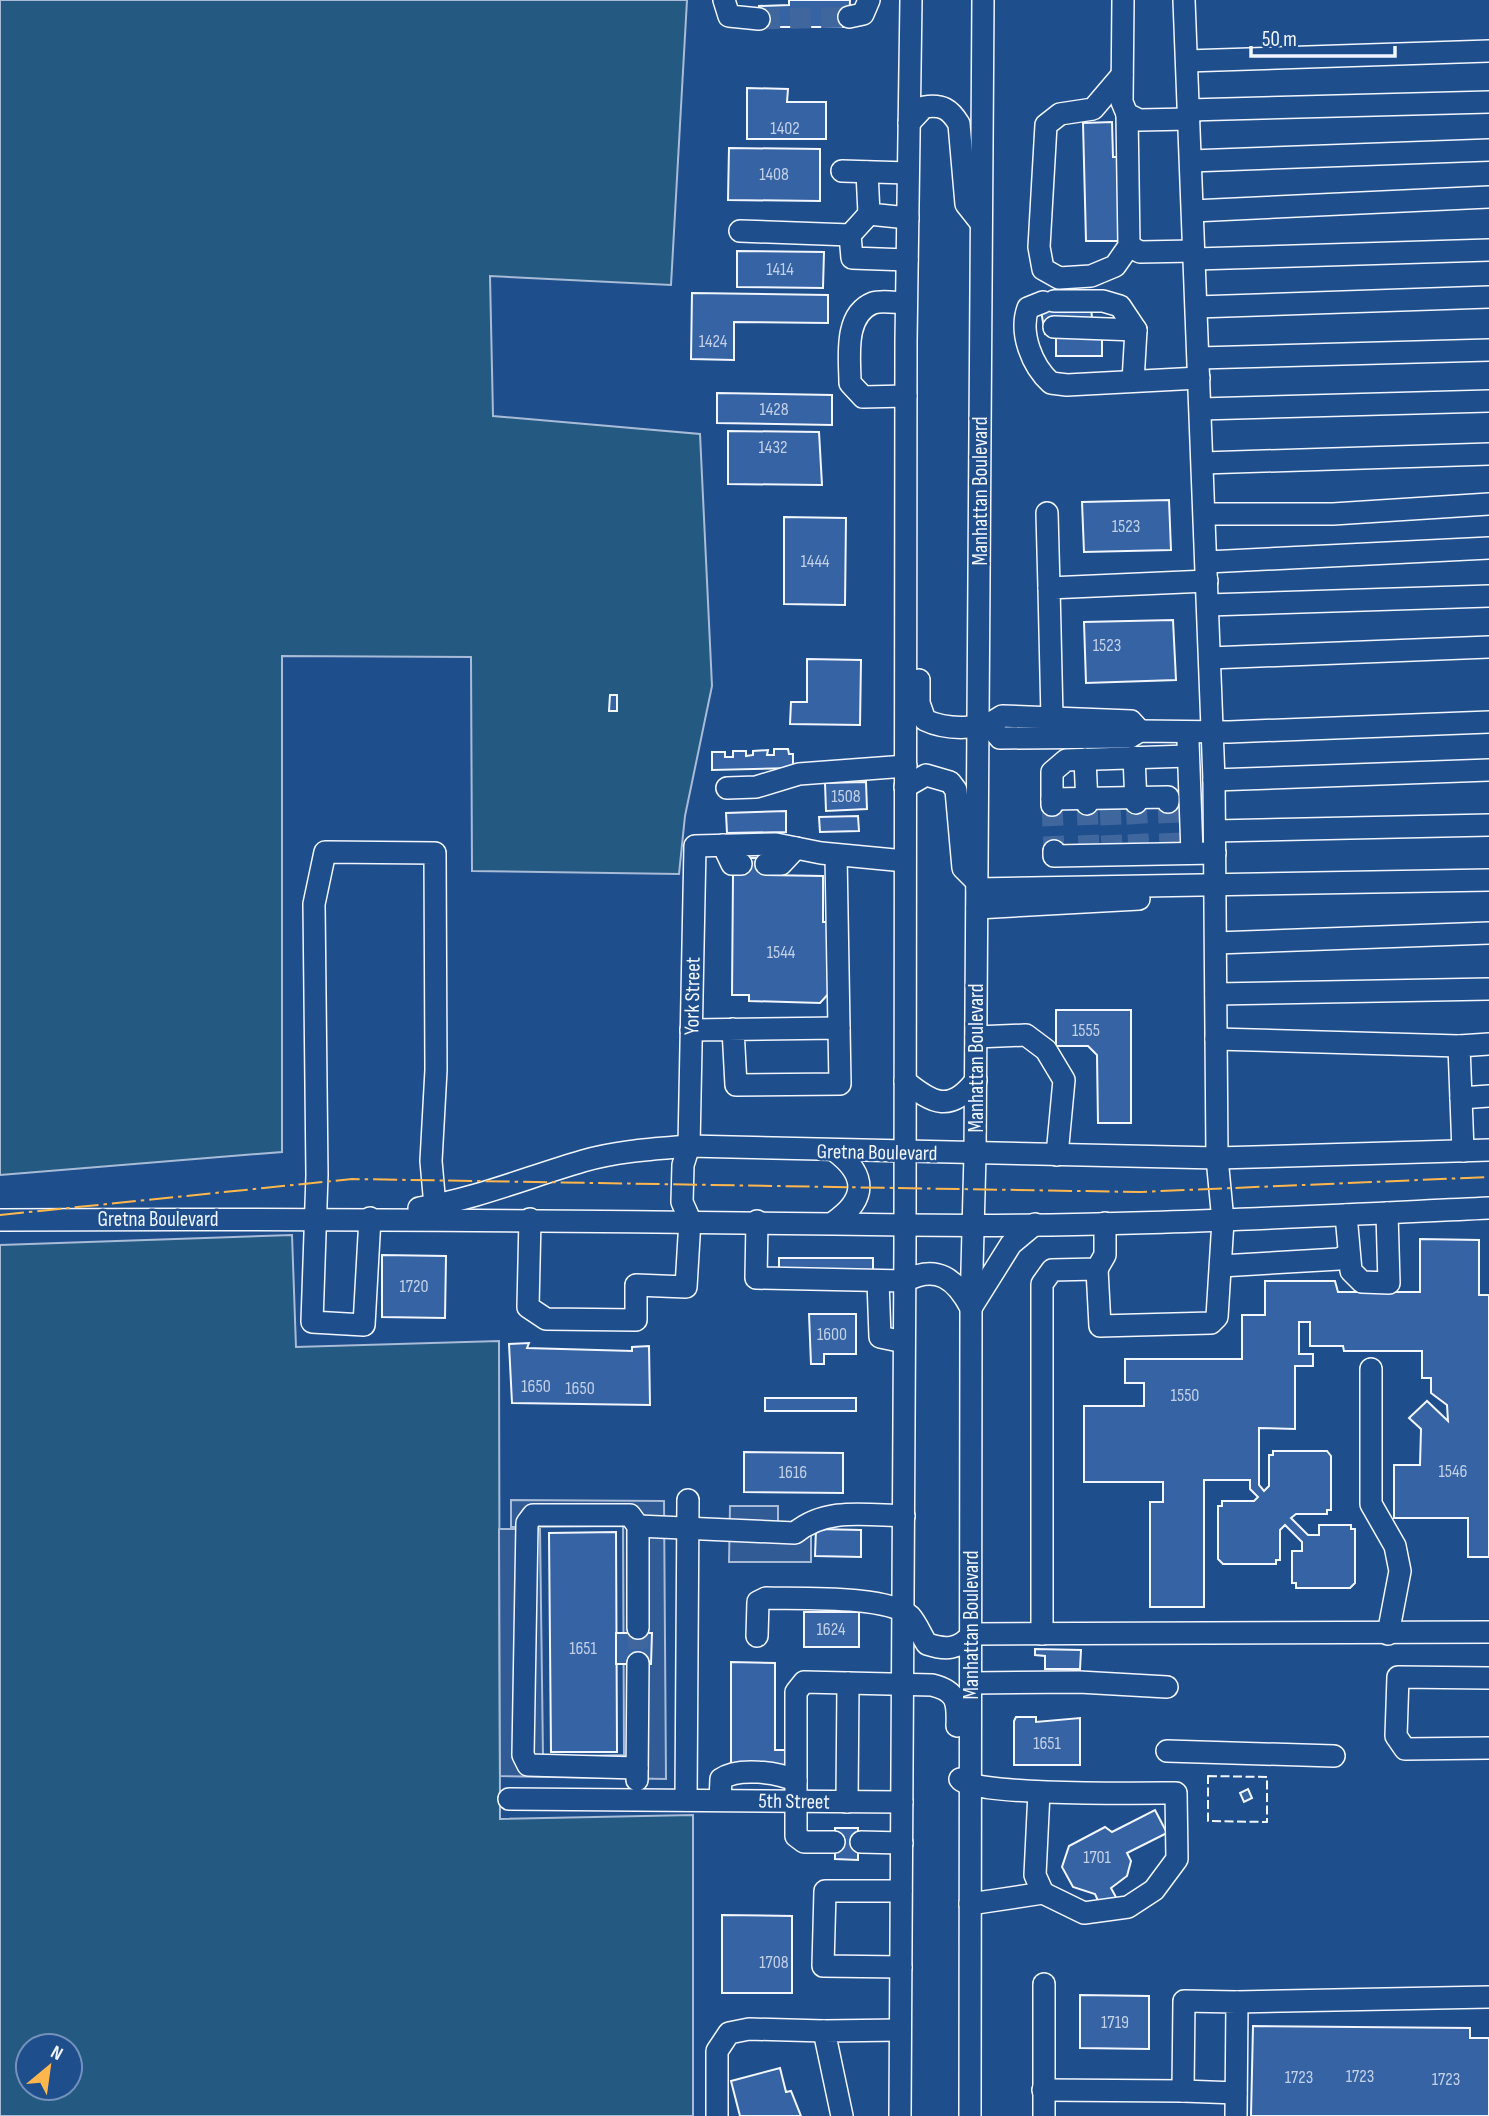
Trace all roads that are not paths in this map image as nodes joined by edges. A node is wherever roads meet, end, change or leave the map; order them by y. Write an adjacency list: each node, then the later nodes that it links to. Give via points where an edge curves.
1 (869, 0): 7 (street, via 863,14)
2 (911, 0): 15 (street)
3 (983, 0): 25 (street, Manhattan Boulevard)
4 (1123, 0): 11 (street)
5 (1184, 0): 10 (street)
6 (730, 5): 8 (street)
7 (849, 17)
8 (759, 19)
9 (1489, 51): 10 (street)
10 (1187, 61): 14 (street)
11 (1122, 75): 13 (street); 28 (street, via 1093,109 1060,114 1046,125 1039,247 1043,269 1059,278 1091,276 1115,265)
12 (1489, 102): 14 (street)
13 (1127, 114): 14 (street, via 1139,120); 28 (street)
14 (1189, 114): 17 (street)
15 (909, 123): 20 (street); 25 (street, via 925,107 944,107 953,114 959,124 966,204)
16 (1489, 149): 17 (street)
17 (1191, 161): 22 (street)
18 (842, 171): 19 (street)
19 (867, 172): 20 (street); 23 (street)
20 (908, 173): 24 (street)
21 (1489, 197): 22 (street)
22 (1193, 211): 30 (street)
23 (869, 214): 24 (street); 27 (street)
24 (908, 218): 31 (street)
25 (981, 223): 58 (street, Manhattan Boulevard)
26 (740, 231): 27 (street)
27 (850, 235): 31 (street, via 852,258)
28 (1129, 246): 30 (street, via 1140,253)
29 (1489, 250): 30 (street)
30 (1194, 255): 34 (street)
31 (907, 260): 33 (street)
32 (1489, 297): 34 (street)
33 (906, 303): 40 (street); 40 (street, via 874,303 861,313 850,333 850,383 856,390 863,397)
34 (1196, 307): 38 (street)
35 (1041, 327): 36 (street); 36 (street, via 1028,308 1048,301 1103,301 1120,306); 39 (street, via 1034,361 1051,383)
36 (1136, 330): 39 (street)
37 (1489, 349): 38 (street)
38 (1199, 368): 39 (street); 42 (street)
39 (1133, 381)
40 (906, 396): 51 (street)
41 (1489, 401): 42 (street)
42 (1201, 410): 44 (street)
43 (1489, 453): 44 (street)
44 (1203, 463): 47 (street)
45 (1489, 504): 47 (street, via 1333,514)
46 (1048, 513): 50 (street)
47 (1205, 514): 49 (street)
48 (1489, 548): 49 (street)
49 (1207, 572): 50 (street); 53 (street)
50 (1049, 587): 56 (street)
51 (907, 590): 58 (street, via 919,610 919,704 925,720 938,726); 66 (street)
52 (1489, 596): 53 (street)
53 (1208, 605): 55 (street)
54 (1489, 647): 55 (street)
55 (1210, 658): 61 (street)
56 (1052, 718): 58 (street, via 1002,716); 59 (street, via 1131,722)
57 (1489, 722): 61 (street)
58 (984, 726): 59 (street, via 1000,738 1130,737); 85 (street, Manhattan Boulevard)
59 (1140, 731): 60 (street)
60 (1188, 732): 61 (street); 62 (street)
61 (1213, 732): 67 (street)
62 (1188, 756): 63 (street); 77 (street)
63 (1135, 757): 64 (street); 70 (street)
64 (1085, 759): 71 (street); 71 (street, via 1066,760 1052,772 1052,802)
65 (1489, 770): 67 (street)
66 (905, 777): 68 (street, via 799,774 756,787); 80 (street); 85 (street, via 940,776 957,790 963,868)
67 (1214, 780): 73 (street)
68 (727, 788)
69 (1168, 799): 70 (street)
70 (1136, 800): 71 (street)
71 (1087, 802)
72 (1489, 825): 73 (street)
73 (1215, 831): 78 (street)
74 (723, 845): 75 (street); 81 (street, via 732,864); 92 (street, York Street, via 695,846)
75 (796, 848): 79 (street); 82 (street, via 781,864)
76 (1054, 851): 77 (street, via 1054,856)
77 (1192, 853): 78 (street)
78 (1215, 853): 84 (street)
79 (836, 855): 80 (street); 91 (street)
80 (905, 861): 98 (street)
81 (741, 864)
82 (766, 864)
83 (1489, 880): 84 (street)
84 (1216, 888): 85 (street); 87 (street)
85 (977, 893): 93 (street, Manhattan Boulevard)
86 (1489, 933): 87 (street)
87 (1216, 943): 89 (street)
88 (1489, 989): 89 (street)
89 (1216, 994): 94 (street)
90 (733, 1028): 91 (street); 91 (street, via 736,1085 840,1084); 92 (street)
91 (839, 1028)
92 (691, 1030): 101 (street, York Street)
93 (976, 1037): 97 (street, Manhattan Boulevard); 107 (street, via 1026,1035 1046,1049 1064,1080)
94 (1216, 1039): 96 (street); 108 (street)
95 (1489, 1044): 96 (street)
96 (1459, 1046): 100 (street)
97 (976, 1080): 98 (street, via 952,1102 927,1098); 106 (street, Manhattan Boulevard)
98 (905, 1081): 105 (street)
99 (1489, 1096): 100 (street)
100 (1461, 1098): 104 (street)
101 (689, 1146): 103 (street, Gretna Boulevard); 109 (street, Gretna Boulevard, via 584,1160); 117 (street, York Street, via 683,1165 682,1202)
102 (1489, 1150): 104 (street, Gretna Boulevard)
103 (835, 1151): 105 (street, Gretna Boulevard); 120 (street, via 851,1163 859,1180 850,1211)
104 (1463, 1151): 108 (street, Gretna Boulevard)
105 (904, 1152): 106 (street, Gretna Boulevard); 123 (street)
106 (975, 1154): 107 (street, Gretna Boulevard); 124 (street, Manhattan Boulevard)
107 (1057, 1155): 108 (street, Gretna Boulevard)
108 (1217, 1158): 119 (street)
109 (435, 1206): 113 (street, Gretna Boulevard); 113 (street, via 431,1161 436,1070 435,853 325,852 314,904)
110 (1489, 1208): 111 (street, Gretna Boulevard)
111 (1387, 1213): 112 (street, Gretna Boulevard); 125 (street, via 1389,1283 1362,1282 1351,1271)
112 (1346, 1215): 119 (street, Gretna Boulevard); 125 (street)
113 (316, 1217): 114 (street, Gretna Boulevard); 114 (street, via 312,1322 364,1325); 116 (street, Gretna Boulevard)
114 (370, 1218): 115 (street, Gretna Boulevard)
115 (530, 1219): 117 (street, Gretna Boulevard); 117 (street, York Street, via 528,1307 546,1319 636,1320 636,1285 686,1287)
116 (0, 1220)
117 (690, 1220): 118 (street, Gretna Boulevard)
118 (757, 1221): 120 (street, Gretna Boulevard); 128 (street, via 756,1278)
119 (1223, 1221): 121 (street, Gretna Boulevard); 126 (street)
120 (834, 1222): 123 (street, Gretna Boulevard)
121 (1105, 1223): 122 (street, Gretna Boulevard); 127 (street, via 1105,1255)
122 (1035, 1224): 124 (street, Gretna Boulevard); 130 (street, via 1011,1244)
123 (905, 1225): 124 (street, Gretna Boulevard); 129 (street)
124 (974, 1225): 130 (street, Manhattan Boulevard)
125 (1347, 1255): 126 (street)
126 (1221, 1266): 127 (street, via 1217,1317 1210,1323 1114,1328 1100,1326)
127 (1097, 1269): 141 (street, via 1052,1270 1042,1284)
128 (878, 1281): 129 (street); 131 (street, via 880,1337)
129 (905, 1281): 130 (street, via 930,1272 945,1277 960,1286); 131 (street)
130 (971, 1308): 140 (street, Manhattan Boulevard)
131 (905, 1342): 134 (street)
132 (1371, 1369): 142 (street, via 1371,1504 1395,1546 1400,1572)
133 (688, 1500): 136 (street)
134 (904, 1517): 136 (street, via 837,1514 810,1520 795,1533); 137 (street)
135 (638, 1526): 136 (street); 138 (street); 153 (street, via 629,1515 533,1515 527,1523 523,1755 528,1765)
136 (689, 1528): 159 (street)
137 (903, 1611): 140 (street, via 927,1644 955,1648); 143 (street, via 864,1601 766,1598 758,1602); 148 (street)
138 (638, 1628)
139 (1489, 1632): 142 (street)
140 (972, 1634): 141 (street); 147 (street, Manhattan Boulevard)
141 (1042, 1634): 142 (street)
142 (1388, 1634)
143 (757, 1636)
144 (638, 1663): 153 (street)
145 (1489, 1678): 150 (street, via 1398,1677 1396,1736 1405,1749)
146 (848, 1683): 148 (street); 155 (street, via 804,1682 796,1692); 160 (street)
147 (971, 1683): 149 (street); 154 (street, Manhattan Boulevard)
148 (903, 1684): 154 (street, via 932,1685 954,1694 958,1704 957,1774); 161 (street)
149 (1167, 1687)
150 (1489, 1748)
151 (1167, 1751): 152 (street)
152 (1334, 1756)
153 (637, 1768): 158 (street)
154 (970, 1787): 156 (street); 167 (street, Manhattan Boulevard)
155 (796, 1791): 159 (street, 5th Street); 160 (street, 5th Street); 162 (street, via 796,1836 804,1842)
156 (1040, 1792): 166 (street, via 1035,1875); 166 (street, via 1176,1793 1178,1859 1154,1890 1128,1907 1084,1913)
157 (509, 1800): 158 (street, 5th Street)
158 (636, 1800): 159 (street, 5th Street)
159 (686, 1800)
160 (847, 1802): 161 (street, 5th Street)
161 (902, 1802): 164 (street)
162 (834, 1842)
163 (861, 1842): 164 (street)
164 (902, 1843): 165 (street)
165 (901, 1891): 168 (street); 168 (street, via 825,1891 823,1966)
166 (1043, 1893): 167 (street)
167 (970, 1904): 177 (street, Manhattan Boulevard)
168 (901, 1967): 172 (street)
169 (1044, 1984): 174 (street)
170 (1489, 1997): 171 (street)
171 (1237, 2002): 175 (street, via 1184,2001); 176 (street)
172 (900, 2030): 173 (street); 180 (street)
173 (824, 2031): 178 (street, via 749,2029 729,2033 717,2051); 179 (street)
174 (1043, 2090): 175 (street); 181 (street)
175 (1183, 2091): 176 (street)
176 (1236, 2093): 182 (street)
177 (973, 2112)
178 (717, 2116)
179 (842, 2116)
180 (900, 2116)
181 (1044, 2116)
182 (1236, 2116)

